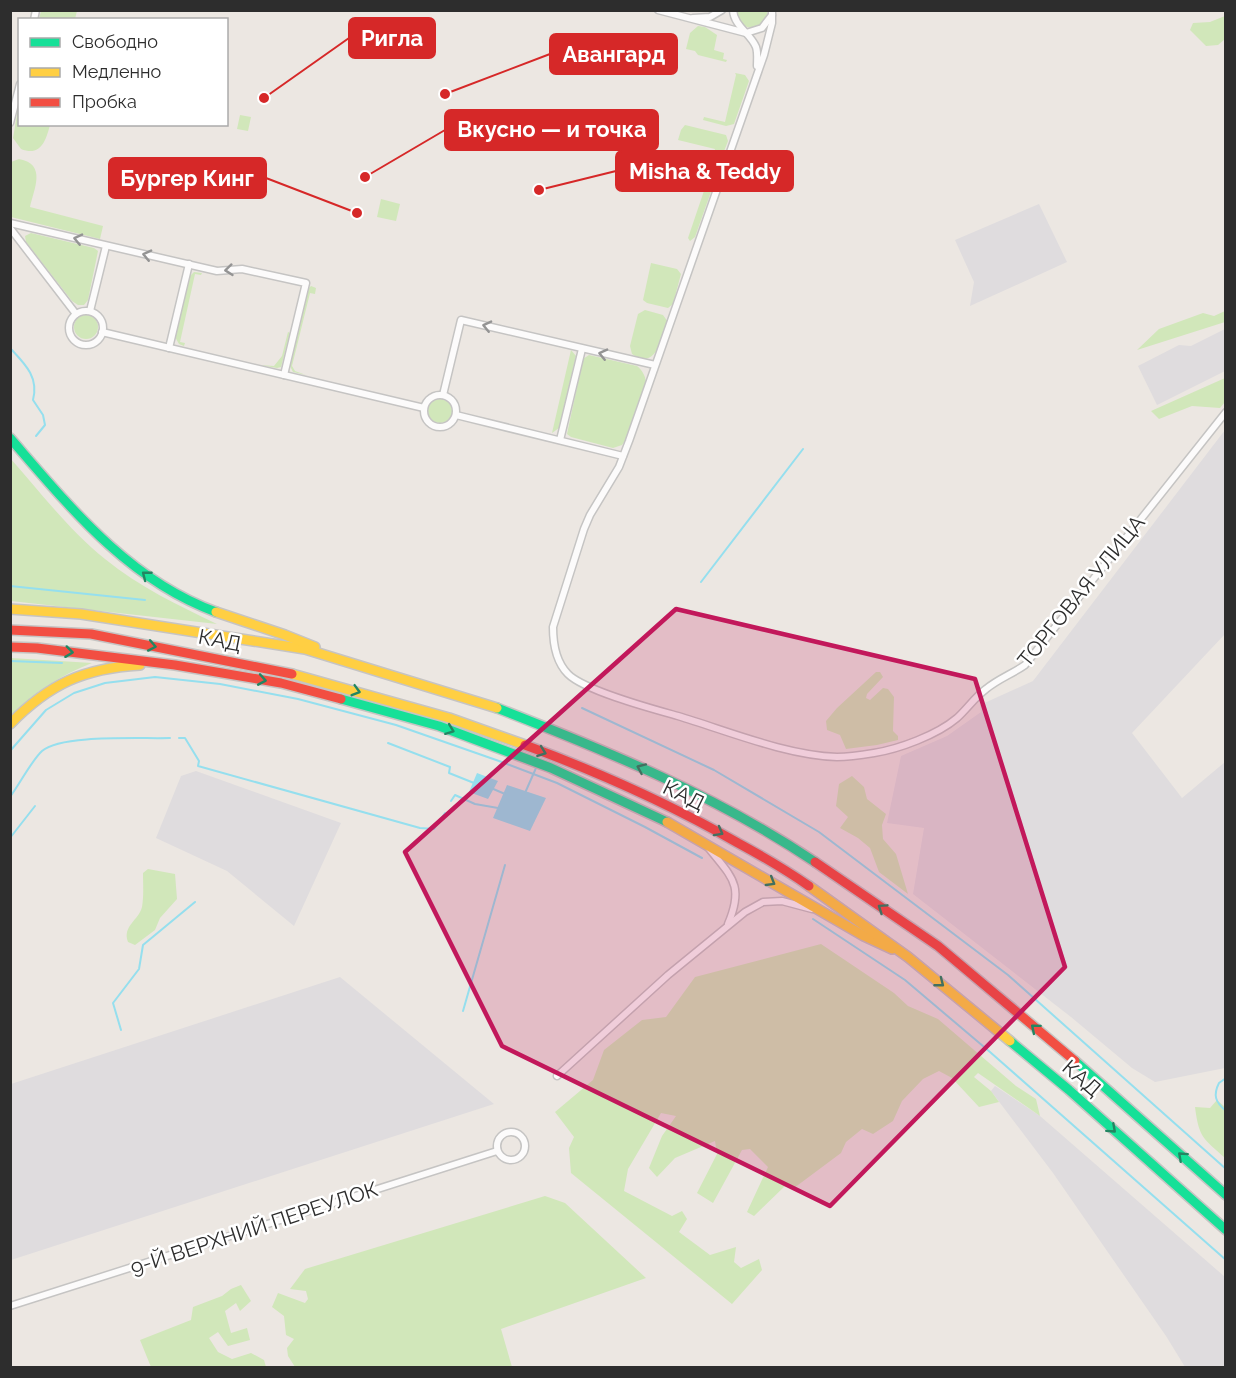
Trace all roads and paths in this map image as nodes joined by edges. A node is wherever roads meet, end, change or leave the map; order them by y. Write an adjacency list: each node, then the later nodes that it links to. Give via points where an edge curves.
1 (658, 10): 5 (street)
2 (722, 10): 5 (street, via 710,17)
3 (733, 10): 6 (street, via 734,20)
4 (772, 12): 6 (street, via 762,28); 7 (street)
5 (692, 18): 6 (street)
6 (746, 33): 7 (street, via 757,49)
7 (757, 73): 18 (street)
8 (18, 92): 9 (street)
9 (10, 123)
10 (10, 225): 11 (street, one-way to 10); 14 (street)
11 (105, 246): 12 (street, one-way to 11); 13 (street)
12 (189, 264): 16 (street); 19 (street, one-way to 12, via 306,283 242,269 222,272)
13 (90, 311): 14 (street); 15 (street, via 101,321)
14 (76, 314): 15 (street, via 69,330 74,340 91,344)
15 (102, 332): 16 (street)
16 (169, 348): 19 (street)
17 (582, 349): 18 (street, one-way to 17); 20 (street, one-way to 20, via 461,320); 25 (street)
18 (655, 365): 26 (street)
19 (284, 375): 21 (street)
20 (443, 395): 21 (street, via 433,396); 23 (street, via 455,405)
21 (424, 408): 23 (street, via 428,422 436,428 451,424)
22 (1226, 412): 26 (street, ТОРГОВАЯ УЛИЦА, via 1024,665 983,691 955,720 908,744 838,757 761,742 629,702 568,674 556,652 553,627 584,529)
23 (456, 415): 25 (street)
24 (10, 438): 30 (main road, one-way to 24, via 306,642 192,603 151,580 92,531)
25 (561, 440): 26 (street)
26 (623, 456)
27 (10, 609): 30 (main road, КАД, via 92,616 305,649)
28 (10, 630): 36 (main road, КАД, one-way to 36, via 91,634 300,675 459,721 574,764 694,818 788,871)
29 (10, 647): 31 (main road, one-way to 31)
30 (344, 660): 39 (main road, КАД, one-way to 30, via 938,946 800,852 704,796 584,742 487,704)
31 (175, 665): 32 (main road, via 117,666 88,672 46,691); 33 (main road, one-way to 33, via 281,683 439,726 551,768)
32 (10, 724)
33 (703, 841): 34 (main road, one-way to 34); 35 (street, via 732,877 737,892)
34 (821, 911): 35 (street, via 782,901 763,902); 36 (main road)
35 (728, 924): 37 (street)
36 (908, 957): 40 (main road, КАД, one-way to 40, via 1060,1083)
37 (556, 1076)
38 (497, 1151): 38 (street, via 505,1159 517,1159 524,1150 523,1139 508,1132 498,1139); 41 (street, 9-Й ВЕРХНИЙ ПЕРЕУЛОК)
39 (1226, 1195)
40 (1226, 1230)
41 (10, 1306)

